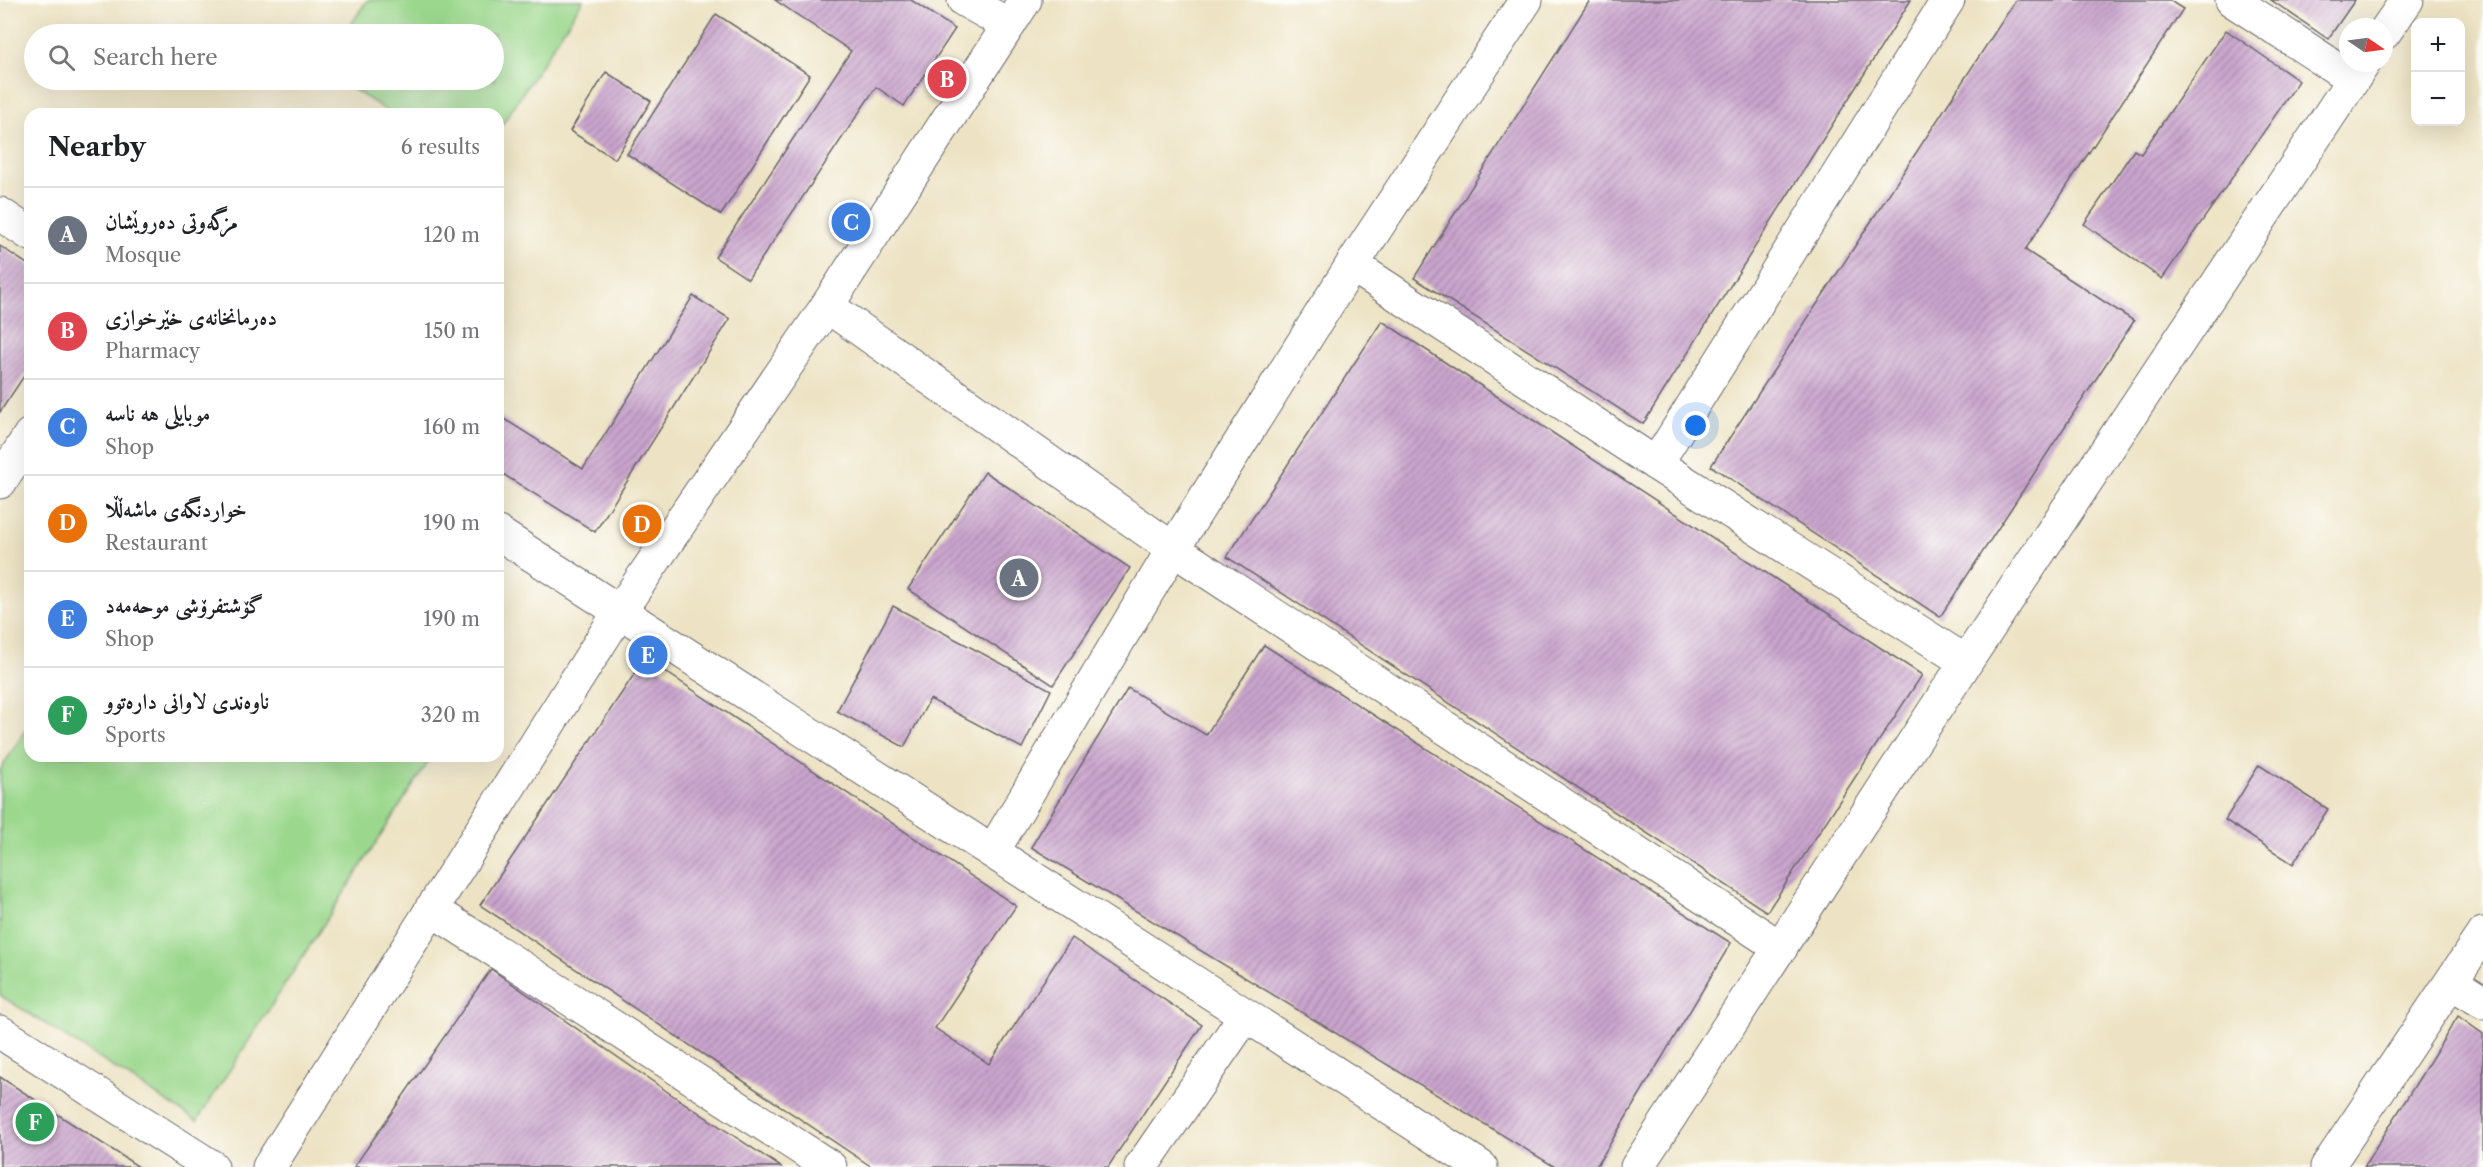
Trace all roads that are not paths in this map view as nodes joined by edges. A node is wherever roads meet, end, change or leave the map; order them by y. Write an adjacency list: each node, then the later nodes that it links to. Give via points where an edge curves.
1 (964, 0): 6 (street)
2 (1526, 0): 12 (street)
3 (1948, 0): 15 (street)
4 (2232, 0): 8 (street)
5 (2407, 0): 7 (street)
6 (1017, 12): 13 (street)
7 (2393, 20)
8 (2339, 60)
9 (2357, 72): 20 (street)
10 (0, 214): 11 (street)
11 (24, 230)
12 (1352, 265): 15 (street); 18 (street)
13 (827, 306): 18 (street); 19 (street)
14 (24, 444): 16 (street)
15 (1656, 464): 20 (street)
16 (0, 482)
17 (504, 537): 19 (street)
18 (1173, 549): 21 (street); 24 (street)
19 (620, 611): 21 (street); 22 (street)
20 (1966, 662): 24 (street)
21 (993, 851): 27 (street)
22 (431, 909): 30 (street); 31 (street)
23 (2483, 934): 25 (street)
24 (1781, 948): 34 (street)
25 (2452, 982): 26 (street); 35 (street)
26 (2483, 1002)
27 (1245, 1016): 32 (street); 33 (street)
28 (0, 1032): 29 (street)
29 (212, 1167)
30 (269, 1167)
31 (830, 1167)
32 (1141, 1167)
33 (1481, 1167)
34 (1637, 1167)
35 (2327, 1167)

